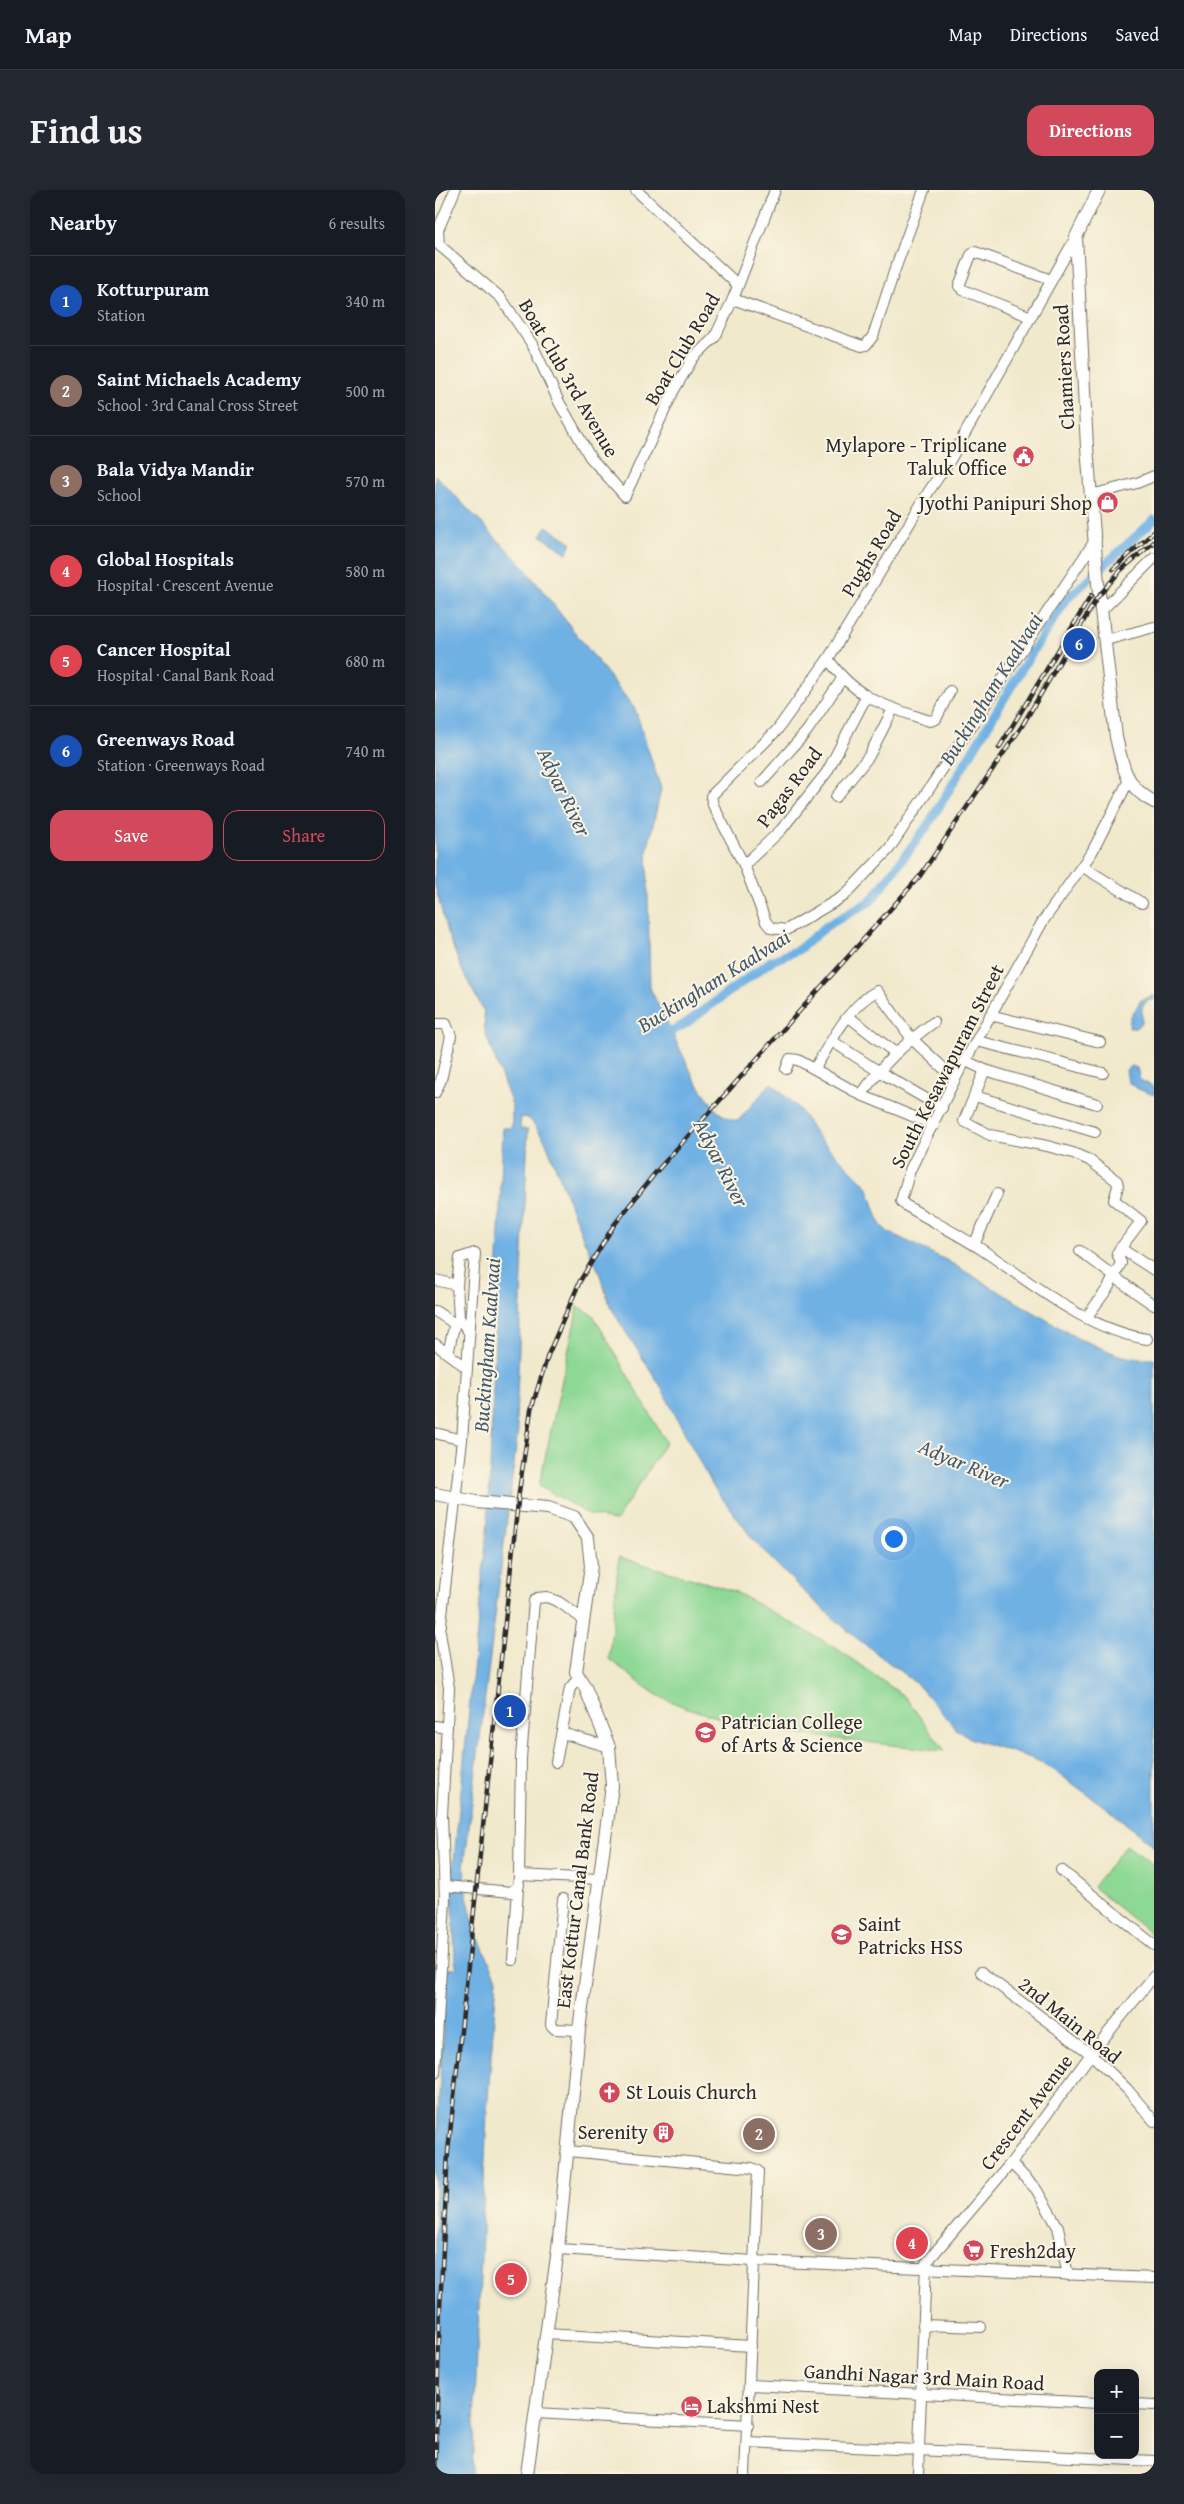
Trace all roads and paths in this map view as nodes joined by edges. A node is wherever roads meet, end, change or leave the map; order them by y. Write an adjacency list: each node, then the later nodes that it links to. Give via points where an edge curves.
1 (455, 190): 13 (street, Boat Club 3rd Avenue, via 437,240 442,248 501,298 533,344 559,402 590,457)
2 (636, 190): 8 (street)
3 (775, 190): 8 (street, Boat Club Road)
4 (924, 190): 9 (street, via 873,336 866,345)
5 (1099, 190): 6 (street)
6 (1076, 237): 7 (street, Pughs Road); 12 (street, Chamiers Road)
7 (1051, 280): 10 (street, Pughs Road); 10 (street, via 975,252 971,255 959,286)
8 (738, 286): 9 (street, Boat Club Road)
9 (733, 299): 13 (street, Boat Club Road, via 715,337 693,358 674,390)
10 (1031, 317): 19 (street, Pughs Road, via 950,460)
11 (1154, 476): 12 (street)
12 (1091, 495): 14 (street, Chamiers Road)
13 (625, 496)
14 (1096, 539): 16 (street, Chamiers Road); 28 (street, via 889,848 844,896 794,926 779,931 766,922)
15 (1154, 558): 16 (street)
16 (1102, 610): 18 (street, Chamiers Road)
17 (1154, 627): 18 (street)
18 (1106, 640): 25 (street, Chamiers Road, via 1116,737)
19 (828, 659): 20 (street); 28 (street, Pughs Road, via 777,730 711,796)
20 (842, 679): 22 (street); 24 (street, via 807,731)
21 (950, 692): 23 (street, via 933,721)
22 (867, 697): 23 (street); 28 (street, Pagas Road, via 827,772 781,830)
23 (893, 709): 26 (street, via 869,756)
24 (762, 782)
25 (1129, 782): 27 (street); 29 (street, South Kesawapuram Street)
26 (836, 797)
27 (1154, 802)
28 (744, 865)
29 (1083, 867): 30 (street); 31 (street, South Kesawapuram Street, via 1043,921)
30 (1142, 903)
31 (990, 1015): 37 (street, South Kesawapuram Street); 38 (street)
32 (849, 1016): 35 (street, via 864,999 877,991); 36 (street); 39 (street)
33 (934, 1022): 35 (street)
34 (435, 1024): 45 (street, via 446,1024 451,1036)
35 (912, 1039): 39 (street); 47 (street)
36 (832, 1040): 41 (street); 44 (street)
37 (977, 1041): 40 (street, South Kesawapuram Street); 46 (street)
38 (1100, 1042)
39 (894, 1052): 44 (street)
40 (966, 1062): 43 (street); 47 (street, South Kesawapuram Street)
41 (815, 1068): 42 (street, via 794,1059 788,1061); 49 (street)
42 (786, 1069)
43 (985, 1070): 50 (street); 51 (street)
44 (878, 1071): 49 (street); 52 (street)
45 (438, 1073): 48 (street)
46 (1103, 1073)
47 (955, 1079): 52 (street, South Kesawapuram Street)
48 (435, 1093)
49 (861, 1095): 53 (street)
50 (975, 1096): 54 (street); 57 (street, via 964,1121 990,1135 1073,1153 1089,1160 1117,1181 1114,1200 1141,1222)
51 (1097, 1104)
52 (942, 1108): 53 (street, South Kesawapuram Street)
53 (934, 1125): 56 (street, South Kesawapuram Street, via 910,1170 901,1201)
54 (1095, 1132)
55 (997, 1194): 56 (street)
56 (974, 1245): 65 (street, South Kesawapuram Street)
57 (1120, 1248): 59 (street); 60 (street, via 1116,1256 1121,1263)
58 (1080, 1251): 60 (street)
59 (1154, 1270)
60 (1114, 1275): 63 (street); 65 (street)
61 (435, 1280): 62 (street)
62 (457, 1285): 66 (street, via 459,1318); 66 (street, via 461,1258 475,1253)
63 (1154, 1305)
64 (435, 1311): 69 (street, via 454,1326)
65 (1086, 1318): 67 (street, South Kesawapuram Street, via 1124,1336)
66 (469, 1332): 70 (street)
67 (1147, 1339)
68 (435, 1344): 69 (street)
69 (448, 1354): 70 (street)
70 (467, 1368): 72 (street)
71 (435, 1433): 72 (street)
72 (462, 1440): 74 (street)
73 (435, 1494): 74 (street)
74 (454, 1498): 75 (street, via 548,1508 574,1517 588,1538 591,1566); 76 (street)
75 (584, 1620): 77 (street, via 576,1668); 86 (street, via 547,1597 534,1601 521,1758)
76 (437, 1632): 79 (street, via 449,1688)
77 (578, 1679): 80 (street, via 570,1688); 81 (street, East Kottur Canal Bank Road, via 585,1687)
78 (435, 1726): 79 (street)
79 (447, 1728): 83 (street)
80 (562, 1733): 81 (street); 82 (street)
81 (609, 1747): 85 (street, East Kottur Canal Bank Road, via 612,1786)
82 (556, 1762)
83 (439, 1785): 87 (street)
84 (1061, 1870): 89 (street)
85 (599, 1879): 86 (street); 95 (street, East Kottur Canal Bank Road)
86 (519, 1880): 87 (street, via 515,1890 508,1892); 90 (street)
87 (448, 1886): 91 (street)
88 (563, 1898): 95 (street, via 551,2025 558,2030)
89 (1154, 1944)
90 (513, 1960)
91 (439, 1961): 93 (street)
92 (981, 1972): 97 (street, 2nd Main Road)
93 (439, 1975): 96 (street)
94 (1154, 1976): 97 (street, Crescent Avenue)
95 (579, 2030): 100 (street, East Kottur Canal Bank Road)
96 (436, 2054): 98 (street)
97 (1091, 2054): 99 (street, 2nd Main Road); 101 (street, Crescent Avenue)
98 (435, 2073)
99 (1154, 2121)
100 (568, 2151): 102 (street, East Kottur Canal Bank Road); 103 (street, via 756,2170 759,2178)
101 (1011, 2163): 104 (street, Crescent Avenue); 105 (street, via 1036,2189 1059,2227)
102 (558, 2249): 103 (street); 109 (street, East Kottur Canal Bank Road)
103 (754, 2261): 104 (street); 110 (street)
104 (925, 2268): 105 (street); 107 (street)
105 (1068, 2275): 106 (street)
106 (1154, 2278)
107 (923, 2325): 108 (street); 112 (street)
108 (981, 2327)
109 (546, 2334): 110 (street); 116 (street, East Kottur Canal Bank Road)
110 (751, 2346): 111 (street)
111 (749, 2385): 112 (street, Gandhi Nagar 3rd Main Road); 117 (street)
112 (920, 2395): 113 (street, Gandhi Nagar 3rd Main Road); 119 (street)
113 (1094, 2403)
114 (1139, 2404): 115 (street)
115 (1154, 2405)
116 (537, 2413): 117 (street); 121 (street, East Kottur Canal Bank Road)
117 (748, 2424): 118 (street)
118 (747, 2442): 119 (street); 122 (street)
119 (919, 2450): 120 (street); 123 (street)
120 (1154, 2461)
121 (527, 2474)
122 (745, 2474)
123 (918, 2474)

